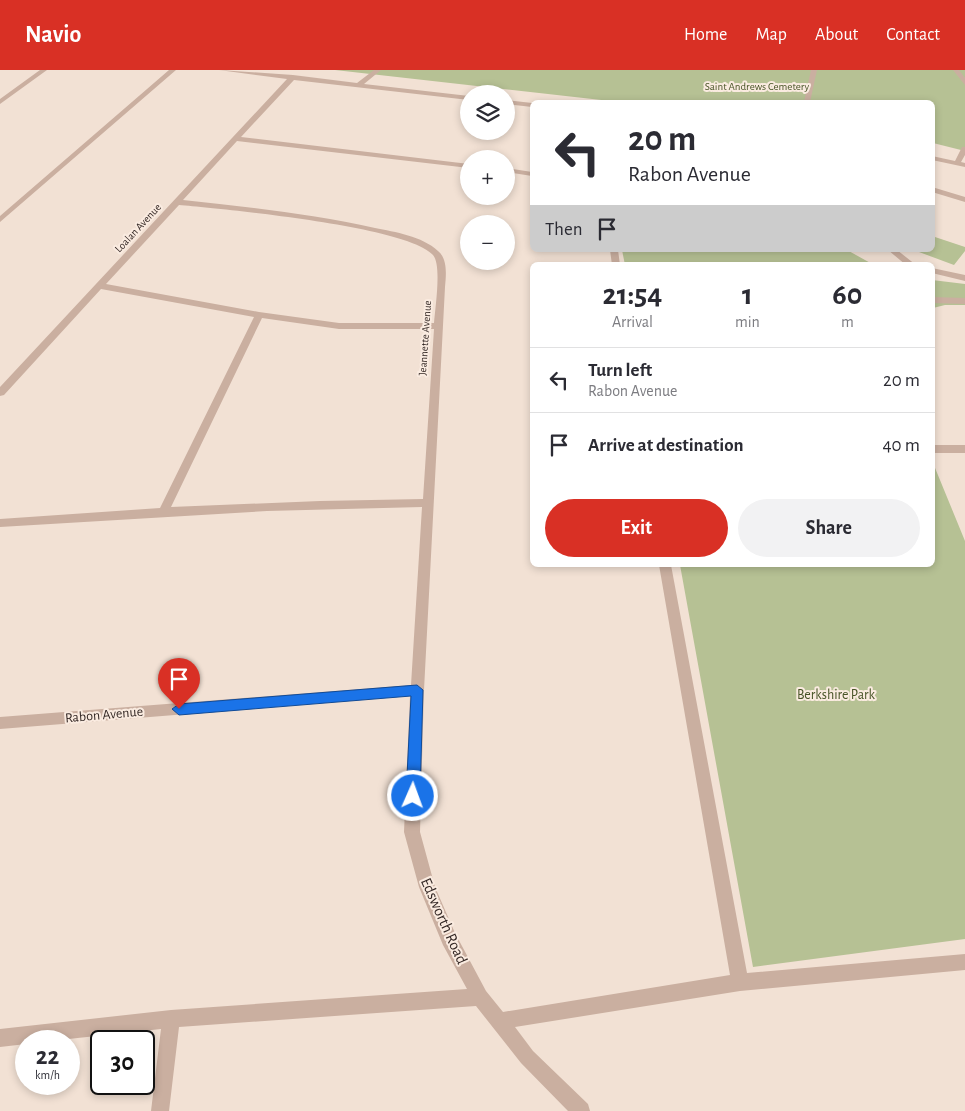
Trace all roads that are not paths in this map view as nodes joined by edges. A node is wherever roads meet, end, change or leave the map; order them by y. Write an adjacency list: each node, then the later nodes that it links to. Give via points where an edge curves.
1 (44, 70): 12 (street)
2 (173, 70): 26 (street)
3 (222, 70): 7 (street)
4 (378, 70): 9 (street)
5 (814, 70): 11 (street)
6 (956, 70): 8 (street)
7 (293, 77): 9 (street); 15 (street, Loalan Avenue)
8 (965, 83)
9 (359, 85): 10 (street)
10 (460, 97)
11 (807, 100)
12 (0, 102)
13 (515, 103): 14 (street)
14 (530, 105)
15 (236, 139): 19 (street); 25 (street, Loalan Avenue)
16 (965, 149): 18 (street)
17 (935, 159): 18 (street)
18 (957, 163): 20 (street)
19 (460, 165)
20 (965, 165)
21 (515, 171): 22 (street)
22 (530, 174)
23 (935, 190): 24 (street)
24 (965, 200)
25 (177, 202): 31 (street, Loalan Avenue); 35 (street, Jeannette Avenue, via 291,216 395,234 422,242 436,254 441,265)
26 (0, 220)
27 (895, 252): 28 (street)
28 (908, 262)
29 (935, 271): 30 (street)
30 (965, 278)
31 (100, 286): 34 (street); 36 (street, Loalan Avenue)
32 (935, 300): 33 (street)
33 (965, 301)
34 (259, 314): 35 (street, via 339,326); 40 (street)
35 (437, 326): 39 (street, Jeannette Avenue)
36 (0, 393)
37 (935, 449): 38 (street)
38 (965, 449)
39 (427, 503): 40 (street, via 322,503); 43 (street, Jeannette Avenue)
40 (164, 511): 41 (street)
41 (0, 523)
42 (665, 567): 46 (street)
43 (417, 690): 44 (street, Rabon Avenue); 47 (street, Edsworth Road, via 412,832 427,887 449,938)
44 (0, 723)
45 (965, 962): 46 (street)
46 (740, 982): 49 (street)
47 (480, 996): 48 (street); 49 (street, Edsworth Road)
48 (171, 1019): 50 (street); 51 (street)
49 (499, 1021): 52 (street, Edsworth Road, via 527,1058)
50 (0, 1038)
51 (160, 1111)
52 (581, 1111)

